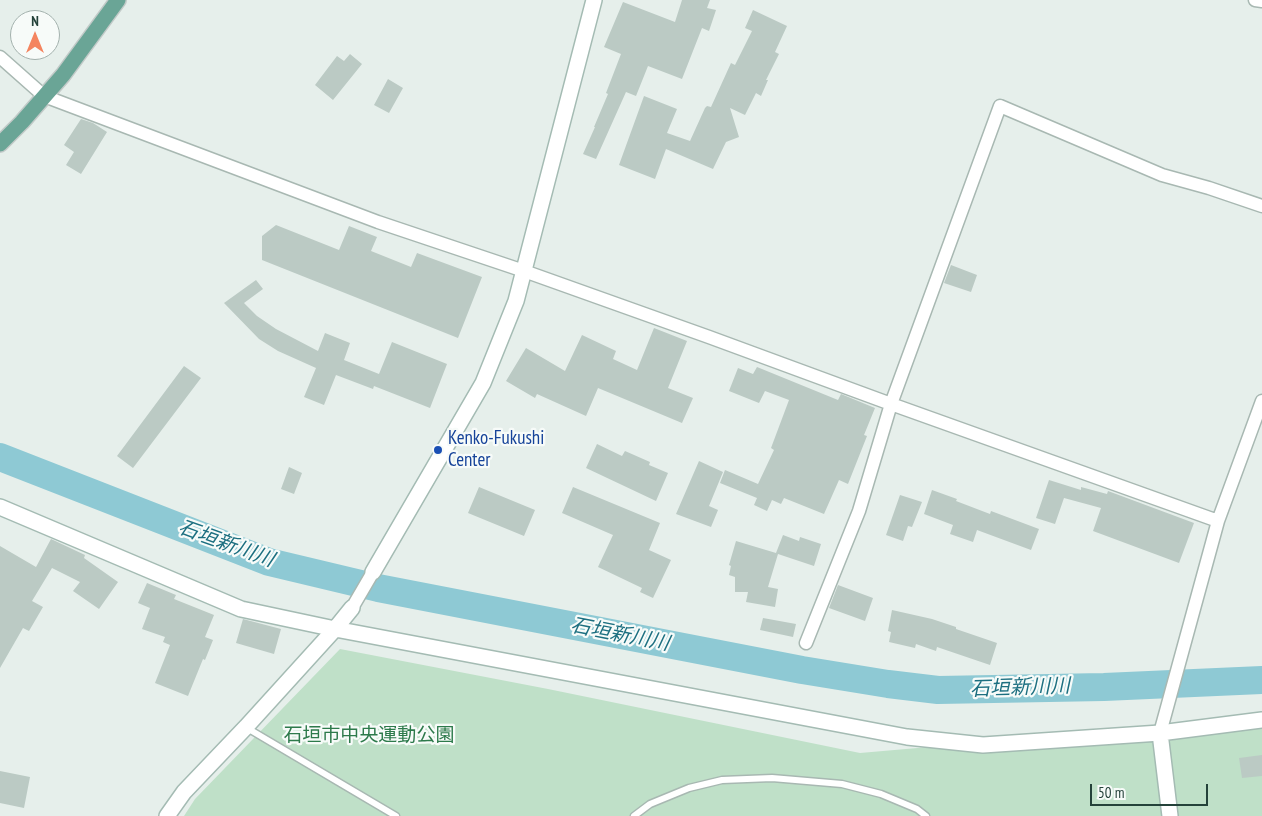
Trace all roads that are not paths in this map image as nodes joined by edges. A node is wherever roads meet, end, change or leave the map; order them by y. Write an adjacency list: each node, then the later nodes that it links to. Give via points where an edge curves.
1 (118, 0): 6 (main road)
2 (594, 0): 9 (street)
3 (1255, 0): 4 (street)
4 (1262, 0)
5 (0, 57): 6 (street)
6 (44, 96): 7 (main road); 9 (street, via 378,222)
7 (0, 144)
8 (1262, 206): 11 (street, via 1162,175 1000,106)
9 (524, 271): 11 (street); 14 (street, via 516,301 483,383)
10 (1262, 401): 13 (street)
11 (892, 404): 13 (street); 17 (street, via 859,511)
12 (0, 507): 16 (street, via 241,609)
13 (1218, 521): 20 (street)
14 (374, 572): 15 (street)
15 (352, 608): 16 (street)
16 (335, 629): 19 (street); 20 (street, via 907,737 983,744)
17 (806, 643)
18 (1262, 720): 20 (street)
19 (246, 727): 21 (street, via 184,792); 22 (lane)
20 (1160, 733): 25 (street)
21 (167, 816)
22 (396, 816)
23 (634, 816): 24 (lane, via 650,804 689,788 722,780 772,778 842,784 880,794)
24 (926, 816)
25 (1170, 816)

